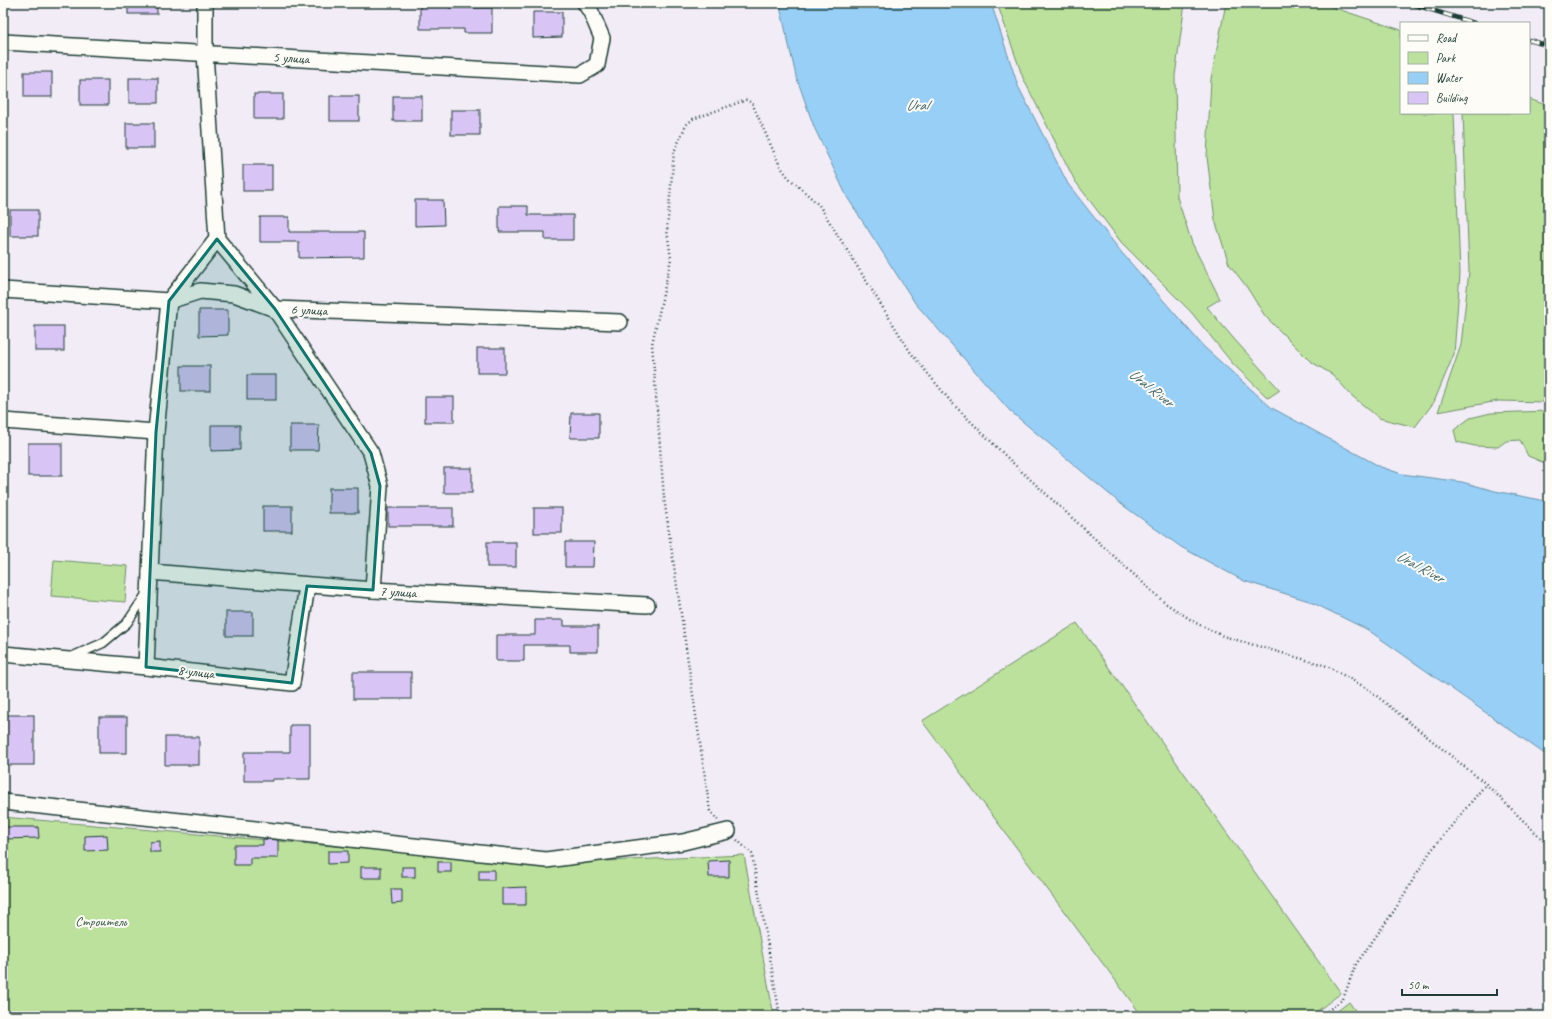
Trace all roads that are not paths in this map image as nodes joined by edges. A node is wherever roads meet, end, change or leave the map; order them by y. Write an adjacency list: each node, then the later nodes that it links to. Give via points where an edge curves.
1 (205, 3): 4 (street)
2 (585, 3): 4 (street, 5 улица, via 602,38 597,65 580,75)
3 (3, 42): 4 (street, 5 улица)
4 (205, 53): 5 (street)
5 (217, 239): 7 (street); 8 (street)
6 (3, 290): 7 (street, 6 улица)
7 (169, 301): 8 (street, 6 улица, via 200,291 234,294); 11 (street)
8 (275, 309): 9 (street, 6 улица); 14 (street, via 371,453 380,486)
9 (620, 322)
10 (3, 422): 11 (street)
11 (156, 432): 12 (street)
12 (150, 572): 13 (street, 7 улица); 15 (street)
13 (307, 586): 14 (street, 7 улица); 19 (street, 8 улица, via 292,683)
14 (373, 590): 16 (street, 7 улица)
15 (149, 591): 18 (lane, via 127,623 103,643); 19 (street)
16 (647, 605)
17 (3, 654): 18 (street, 8 улица)
18 (66, 659): 19 (street, 8 улица)
19 (146, 667)
20 (3, 802): 21 (street, via 546,860 683,842)
21 (728, 831)

